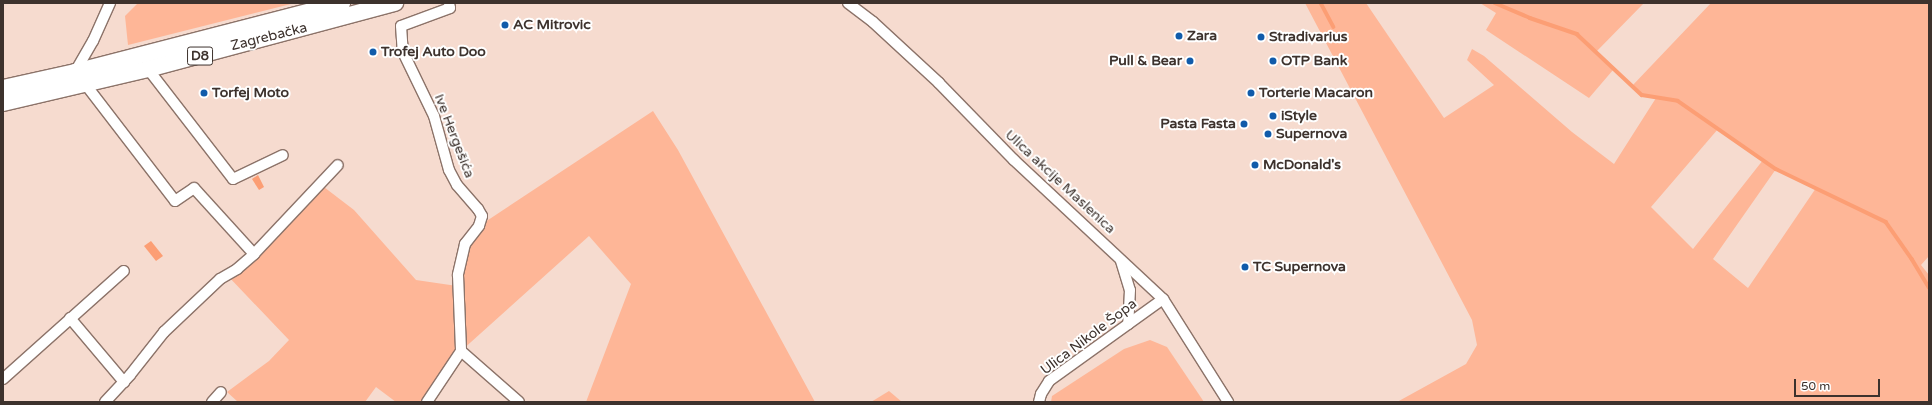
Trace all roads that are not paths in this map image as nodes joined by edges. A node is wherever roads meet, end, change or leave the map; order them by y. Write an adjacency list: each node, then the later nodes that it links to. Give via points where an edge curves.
1 (110, 3): 7 (street, via 93,41)
2 (342, 3): 7 (main road, Zagrebačka / D8)
3 (395, 3): 6 (main road, Zagrebačka / D8)
4 (449, 3): 19 (street, Ive Hergešića, via 450,8 401,26 403,52 434,116 449,170 457,185 482,216 465,244 458,275)
5 (848, 3): 14 (street, Ulica akcije Maslenica, via 873,22 939,83 1014,160)
6 (148, 69): 8 (main road, Zagrebačka / D8); 11 (street, via 233,180)
7 (75, 72): 9 (main road, Zagrebačka / D8)
8 (86, 85): 10 (main road, Zagrebačka / D8); 13 (street, via 175,201 194,188)
9 (3, 88)
10 (3, 103)
11 (284, 155)
12 (338, 165): 13 (street)
13 (254, 254): 21 (street, via 220,279 164,332)
14 (1121, 259): 16 (street, Ulica akcije Maslenica); 18 (street, via 1130,290)
15 (124, 271): 17 (street)
16 (1163, 299): 18 (street, Ulica Nikole Šopa); 28 (street, Ulica akcije Maslenica)
17 (70, 318): 20 (street); 21 (street)
18 (1128, 324): 27 (street, Ulica Nikole Šopa, via 1049,381)
19 (461, 351): 25 (street); 26 (street)
20 (3, 379)
21 (124, 382): 23 (street)
22 (221, 392): 24 (street)
23 (105, 402)
24 (212, 402)
25 (426, 402)
26 (519, 402)
27 (1039, 402)
28 (1228, 402)

